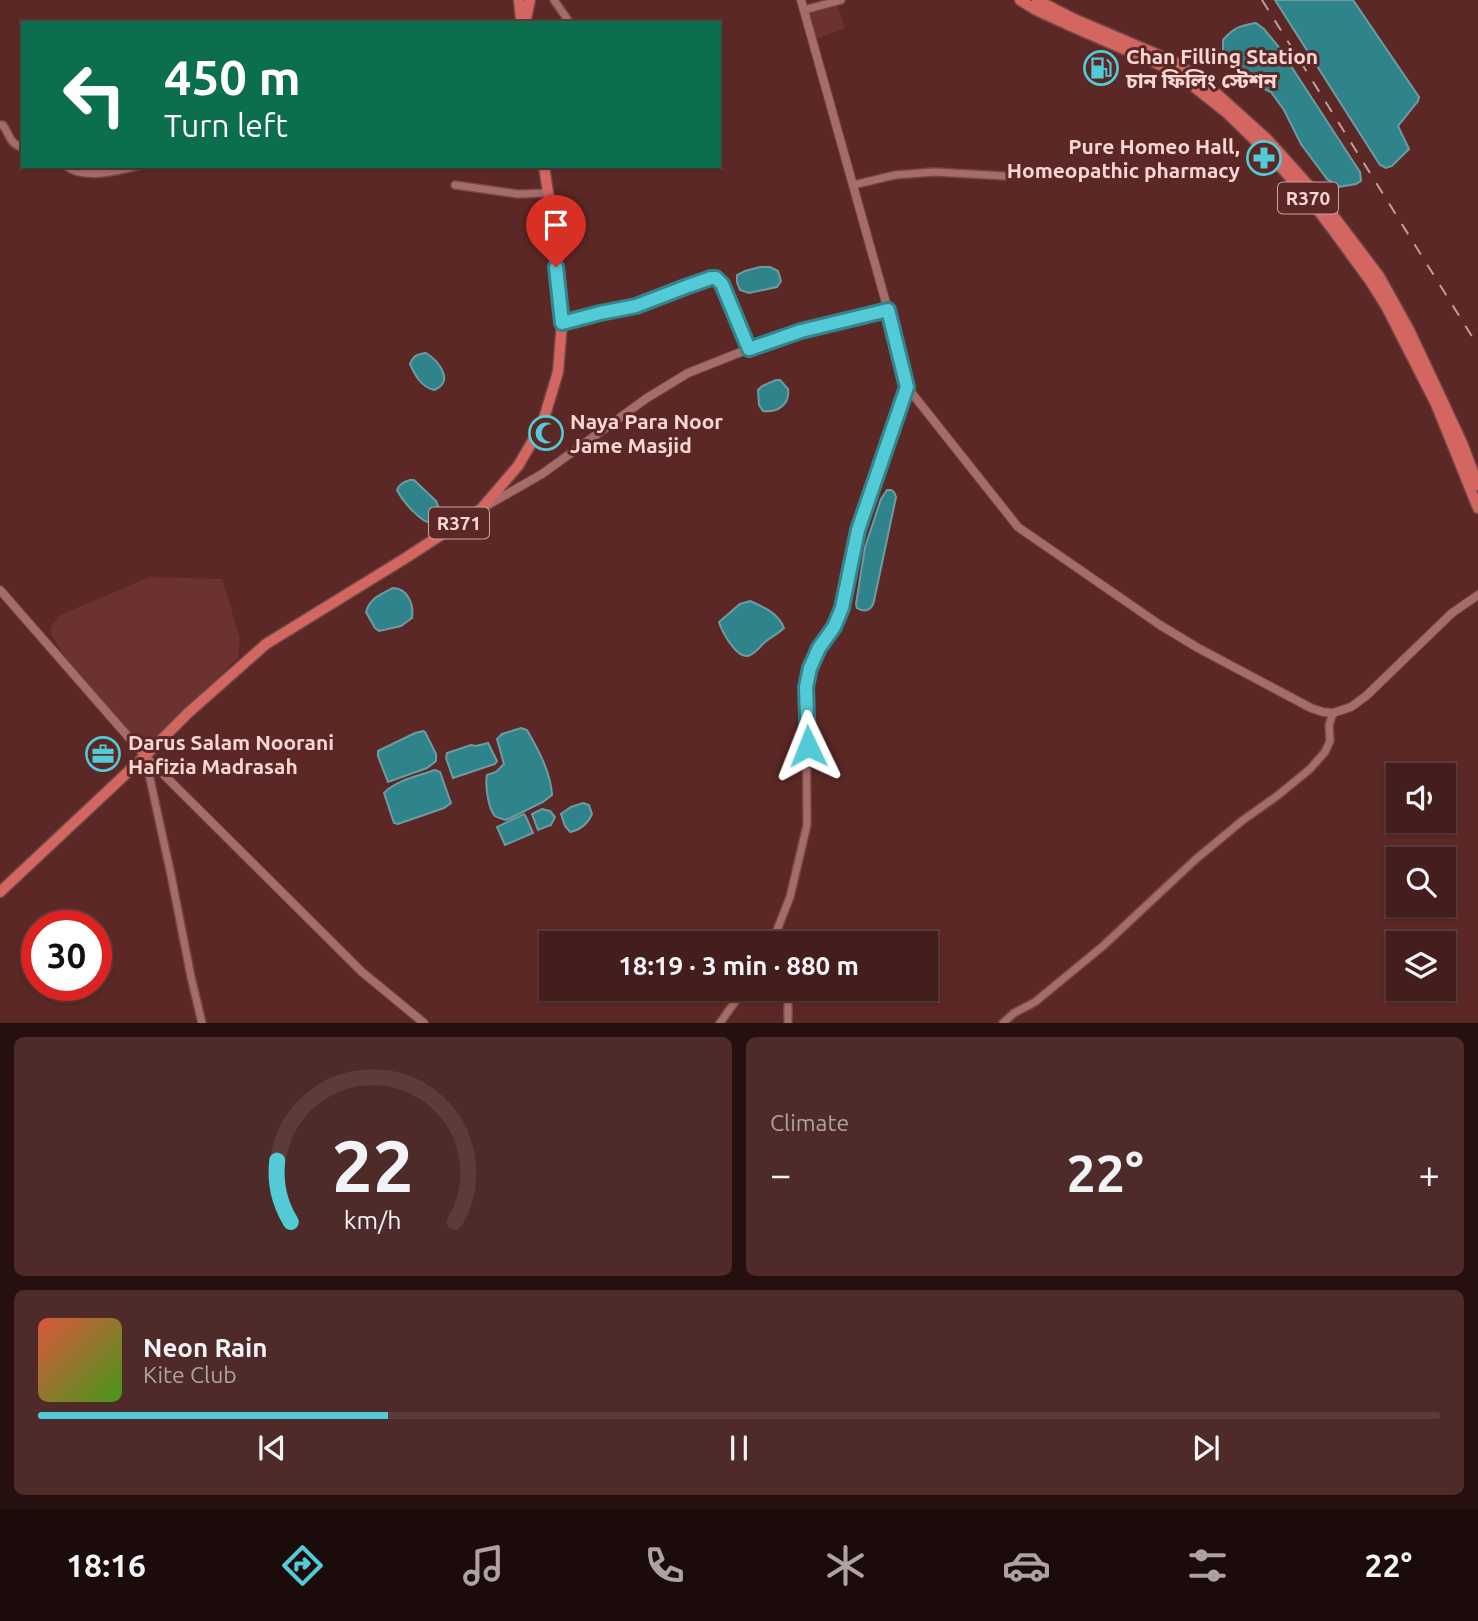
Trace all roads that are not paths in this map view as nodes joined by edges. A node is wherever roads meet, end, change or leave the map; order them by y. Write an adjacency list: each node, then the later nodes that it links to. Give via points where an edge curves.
1 (519, 0): 9 (main road)
2 (530, 0): 10 (main road)
3 (554, 0): 11 (street)
4 (802, 0): 8 (street)
5 (841, 0): 8 (street)
6 (1020, 0): 26 (main road, R370, via 1174,71 1273,158 1327,221 1381,298 1436,404)
7 (1039, 1): 25 (main road, R370, via 1175,62 1268,139 1379,276 1409,330)
8 (804, 10): 19 (street)
9 (523, 21)
10 (524, 21)
11 (569, 21)
12 (0, 125): 13 (street, via 13,145)
13 (21, 147)
14 (68, 168): 15 (street, via 95,174)
15 (127, 168)
16 (544, 168): 20 (main road, R371)
17 (1005, 176): 19 (street, via 934,172)
18 (455, 184): 20 (street)
19 (853, 185): 21 (street)
20 (548, 194): 22 (main road, R371)
21 (888, 310): 23 (street, via 784,335); 24 (street)
22 (562, 323): 23 (street, via 636,306 716,278); 27 (main road, R371, via 558,372 542,425 518,466)
23 (749, 349): 27 (street, via 688,373 542,474)
24 (907, 387): 30 (street, via 1018,527 1198,648 1311,708); 33 (street, via 858,530 842,608 810,668 806,687 807,825)
25 (1478, 485)
26 (1478, 508)
27 (481, 509): 31 (main road, R371, via 266,644)
28 (0, 590): 31 (street)
29 (1478, 595): 30 (street, via 1452,613 1366,696 1351,708)
30 (1333, 713): 40 (street, via 1330,741 1310,769 1196,859 1103,946)
31 (145, 756): 32 (main road, R371); 36 (street); 37 (street, via 362,972)
32 (0, 892)
33 (777, 930)
34 (736, 1001): 38 (street)
35 (788, 1001): 39 (street)
36 (202, 1023)
37 (424, 1023)
38 (720, 1023)
39 (788, 1023)
40 (1003, 1023)

